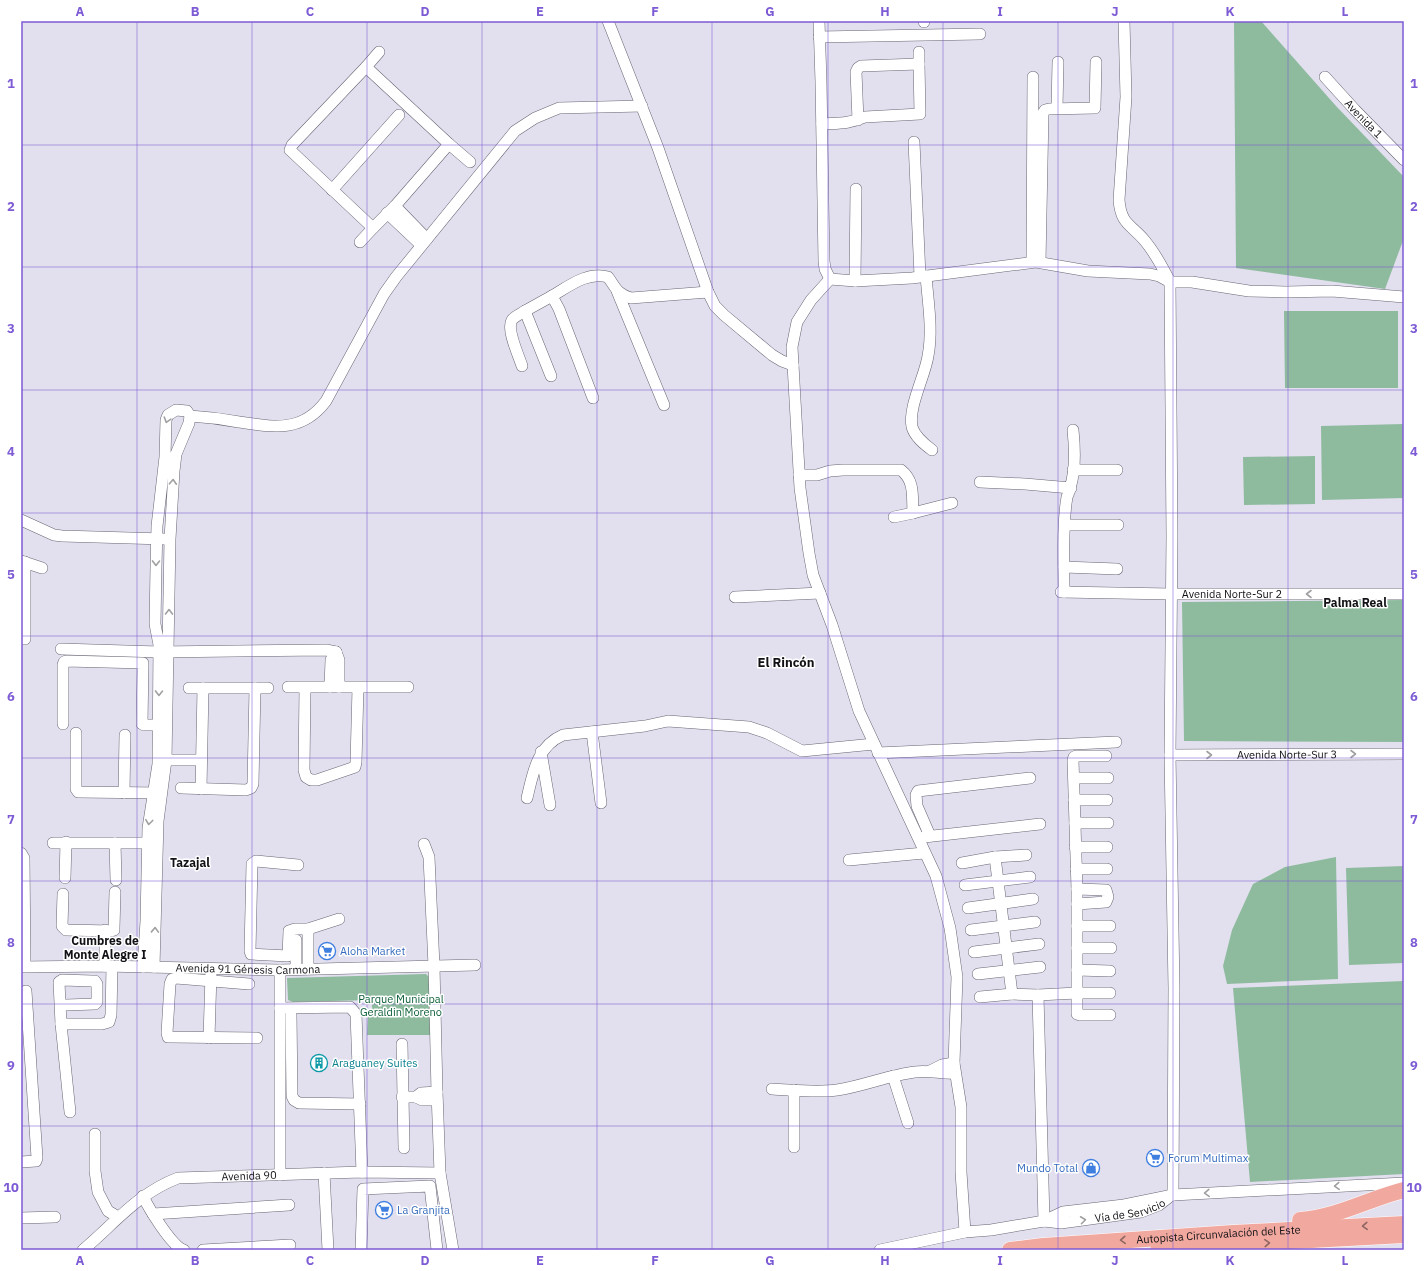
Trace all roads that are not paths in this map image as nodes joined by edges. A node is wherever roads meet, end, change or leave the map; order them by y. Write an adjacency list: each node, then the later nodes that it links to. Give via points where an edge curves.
1 (608, 21): 14 (street)
2 (819, 21): 5 (street)
3 (1124, 21): 33 (street, via 1126,96 1120,211 1123,219 1151,248)
4 (980, 34): 5 (street)
5 (819, 37): 18 (street)
6 (379, 52): 11 (street)
7 (919, 52): 10 (street)
8 (1058, 62): 15 (street)
9 (1096, 62): 15 (street, via 1095,113)
10 (919, 64): 17 (street, via 858,68); 17 (street, via 920,119 865,117)
11 (366, 67): 20 (street); 24 (street, via 290,150)
12 (1325, 76): 21 (street, Avenida 1)
13 (1033, 77): 29 (street)
14 (642, 106): 28 (street, via 560,108 535,118 513,133); 35 (street)
15 (1057, 108): 29 (street, via 1045,110 1043,114)
16 (399, 115): 24 (street)
17 (858, 120): 18 (street)
18 (822, 124): 31 (street, via 824,264)
19 (914, 142): 30 (street)
20 (449, 144): 22 (street); 25 (street)
21 (1404, 160)
22 (470, 162)
23 (856, 189): 32 (street)
24 (332, 190): 26 (street)
25 (391, 210): 26 (street); 28 (street)
26 (373, 228): 27 (street)
27 (360, 242)
28 (424, 242): 46 (street, via 384,294 328,398 313,415 295,424 276,427)
29 (1036, 262): 30 (street); 33 (street, via 1088,271 1150,274)
30 (923, 276): 32 (street); 48 (street, via 929,324 929,354 912,424 922,443)
31 (830, 279): 32 (street); 41 (street, via 810,300 797,322 792,347)
32 (855, 282)
33 (1170, 282): 37 (street, via 1192,282 1255,291 1336,291); 67 (street)
34 (617, 291): 36 (street, via 608,277 603,275 570,284); 38 (street); 40 (street)
35 (708, 292): 38 (street); 41 (street, via 715,306 724,315 772,355)
36 (552, 296): 39 (street); 44 (street)
37 (1404, 297)
38 (633, 298): 40 (street, via 628,303)
39 (525, 311): 42 (street, via 516,316 510,325); 43 (street)
40 (626, 315): 45 (street)
41 (793, 365): 51 (street)
42 (522, 366)
43 (551, 376)
44 (594, 398)
45 (664, 405)
46 (190, 416): 60 (street, one-way to 60, via 187,411 176,410 168,414 166,420); 61 (street, one-way to 46, via 176,454)
47 (1073, 430): 49 (street)
48 (932, 450)
49 (1073, 470): 50 (street); 53 (street)
50 (1118, 470)
51 (799, 476): 55 (street, via 843,470 900,470 910,480); 66 (street, via 809,553)
52 (980, 482): 53 (street)
53 (1071, 488): 58 (street)
54 (952, 503): 55 (street)
55 (913, 513): 56 (street)
56 (894, 517)
57 (21, 520): 60 (street, via 54,535)
58 (1068, 525): 59 (street); 64 (street)
59 (1118, 525)
60 (157, 538): 61 (street); 72 (street, one-way to 72, via 155,624 159,645)
61 (170, 539): 72 (street, one-way to 61)
62 (23, 562): 63 (street); 70 (street)
63 (42, 568)
64 (1068, 568): 65 (street); 67 (street, Avenida Norte-Sur 2, via 1066,592)
65 (1117, 569)
66 (820, 593): 69 (street); 88 (street, via 838,641 859,711)
67 (1171, 594): 68 (street, Avenida Norte-Sur 2, one-way to 67); 91 (street)
68 (1404, 594)
69 (734, 597)
70 (25, 639)
71 (61, 649): 72 (street)
72 (164, 651): 74 (street, via 336,652 339,660); 83 (street)
73 (408, 686): 81 (street)
74 (334, 687): 80 (street); 81 (street)
75 (189, 688): 76 (street)
76 (203, 688): 77 (street); 94 (street)
77 (255, 688): 78 (street); 99 (street, via 251,788)
78 (268, 688)
79 (288, 688): 80 (street)
80 (305, 688): 81 (street, via 304,770 306,777 317,780 355,767)
81 (358, 688)
82 (63, 724): 83 (street, via 63,665 66,661 74,661 143,663 142,724)
83 (162, 725): 92 (street); 101 (street)
84 (592, 732): 88 (street, via 668,721 749,727 802,751); 89 (street, via 555,738); 105 (street)
85 (76, 733): 100 (street, via 78,792)
86 (124, 735): 100 (street)
87 (1116, 742): 88 (street)
88 (876, 749): 111 (street)
89 (541, 752): 102 (street); 106 (street)
90 (1404, 754): 91 (street, Avenida Norte-Sur 3, one-way to 90)
91 (1170, 755): 205 (street, via 1174,988)
92 (166, 756): 94 (street); 101 (street)
93 (1106, 756): 96 (street, via 1074,757)
94 (201, 757): 99 (street)
95 (1030, 778): 110 (street, via 918,791 917,806)
96 (1074, 778): 97 (street); 103 (street)
97 (1108, 778)
98 (181, 788): 99 (street)
99 (202, 789)
100 (124, 793): 101 (street)
101 (158, 793): 115 (street, one-way to 115, via 149,819); 159 (street, one-way to 101)
102 (526, 798)
103 (1074, 800): 104 (street); 107 (street)
104 (1107, 800)
105 (601, 803)
106 (550, 805)
107 (1075, 823): 108 (street); 117 (street)
108 (1108, 823)
109 (1040, 824): 110 (street)
110 (930, 836): 111 (street)
111 (918, 839): 119 (street)
112 (66, 842): 113 (street); 114 (street); 129 (street)
113 (53, 843)
114 (115, 843): 115 (street); 130 (street)
115 (148, 843): 158 (street)
116 (424, 844): 157 (street, via 429,857)
117 (1075, 847): 118 (street); 126 (street)
118 (1107, 847)
119 (924, 852): 123 (street); 184 (street, via 936,876 950,928 957,977)
120 (21, 854): 155 (street, via 24,858)
121 (1026, 855): 122 (street)
122 (995, 858): 124 (street); 131 (street)
123 (850, 860)
124 (962, 863)
125 (298, 865): 145 (street, via 256,861 252,864 251,954 288,956 289,931)
126 (1076, 869): 127 (street); 133 (street)
127 (1107, 869)
128 (1030, 877): 131 (street)
129 (65, 878)
130 (116, 880)
131 (997, 880): 132 (street); 137 (street)
132 (965, 885)
133 (1077, 890): 138 (street); 138 (street, via 1106,890 1108,897 1106,902)
134 (115, 892): 147 (street, via 114,930)
135 (63, 894): 147 (street, via 62,926 66,930)
136 (1033, 899): 137 (street)
137 (1000, 903): 139 (street); 142 (street)
138 (1077, 904): 143 (street)
139 (968, 908)
140 (339, 919): 146 (street)
141 (1035, 922): 142 (street)
142 (1004, 925): 148 (street); 150 (street)
143 (1077, 926): 144 (street); 151 (street)
144 (1110, 926)
145 (295, 929): 146 (street); 162 (street)
146 (308, 929): 162 (street)
147 (105, 930): 156 (street)
148 (971, 930)
149 (1039, 944): 150 (street)
150 (1006, 947): 153 (street); 164 (street)
151 (1077, 948): 152 (street); 165 (street)
152 (1110, 948)
153 (974, 952)
154 (475, 965): 157 (street, Avenida 91 Génesis Carmona)
155 (23, 966): 156 (street, Avenida 91 Génesis Carmona)
156 (108, 966): 158 (street, Avenida 91 Génesis Carmona); 191 (street, via 111,1015 109,1022 61,1024)
157 (434, 966): 162 (street, Avenida 91 Génesis Carmona); 188 (street)
158 (142, 967): 159 (street, Avenida 91 Génesis Carmona)
159 (154, 967): 161 (street, Avenida 91 Génesis Carmona)
160 (1040, 967): 164 (street)
161 (211, 968): 163 (street, Avenida 91 Génesis Carmona); 168 (street)
162 (302, 969): 163 (street, Avenida 91 Génesis Carmona)
163 (280, 970): 177 (street)
164 (1009, 970): 167 (street); 173 (street)
165 (1077, 970): 166 (street); 171 (street)
166 (1110, 971)
167 (978, 974)
168 (210, 982): 169 (street); 181 (street); 181 (street, via 176,978 172,980 167,1033 171,1037)
169 (249, 984)
170 (26, 991): 196 (street, via 37,1158 34,1162)
171 (1077, 993): 172 (street); 174 (street); 179 (street, via 1077,1014)
172 (1110, 993)
173 (1012, 994): 174 (street); 175 (street)
174 (1038, 995): 212 (street)
175 (980, 997)
176 (66, 1004): 180 (street, via 95,1004 97,984 92,981 59,982)
177 (280, 1008): 190 (street, via 353,1010 357,1022); 200 (street)
178 (291, 1015): 190 (street, via 294,1100 299,1103)
179 (1110, 1015)
180 (61, 1024)
181 (209, 1038): 182 (street)
182 (258, 1038)
183 (402, 1044): 189 (street)
184 (955, 1068): 185 (street, via 942,1074 930,1071); 214 (street, via 961,1107 961,1172)
185 (893, 1076): 187 (street, via 837,1090); 192 (street)
186 (772, 1089): 187 (street)
187 (794, 1090): 194 (street)
188 (437, 1096): 189 (street, via 422,1100 416,1097); 198 (street)
189 (402, 1097): 195 (street)
190 (360, 1104): 197 (street)
191 (70, 1112)
192 (908, 1123)
193 (95, 1134): 210 (street, via 98,1192 108,1211)
194 (794, 1147)
195 (404, 1148)
196 (21, 1162)
197 (362, 1172): 198 (street, Avenida 90); 199 (street, Avenida 90)
198 (440, 1173): 203 (street)
199 (324, 1174): 200 (street, Avenida 90); 221 (street)
200 (280, 1175): 206 (street, Avenida 90, via 178,1178)
201 (1404, 1183): 205 (street, Vía de Servicio, one-way to 205)
202 (1404, 1190): 215 (highway, via 1315,1219 1285,1221)
203 (443, 1192): 204 (street); 224 (street)
204 (431, 1193): 222 (street, via 430,1186 363,1189); 223 (street)
205 (1173, 1195): 212 (street, Vía de Servicio, via 1122,1210 1064,1212)
206 (143, 1196): 208 (street); 210 (street, Avenida 90)
207 (289, 1205): 208 (street)
208 (153, 1214): 219 (street, via 175,1245)
209 (55, 1217): 211 (street)
210 (118, 1217): 218 (street, Avenida 90)
211 (21, 1218)
212 (1044, 1221): 214 (street)
213 (1404, 1224): 215 (highway, Autopista Circunvalación del Este, one-way to 215)
214 (965, 1232): 225 (street)
215 (1228, 1233): 226 (highway, Autopista Circunvalación del Este, one-way to 226)
216 (1404, 1235): 227 (highway, Autopista Circunvalación del Este, one-way to 216)
217 (290, 1245): 220 (street)
218 (83, 1250)
219 (184, 1250)
220 (203, 1250)
221 (328, 1250)
222 (361, 1250)
223 (438, 1250)
224 (453, 1250)
225 (880, 1250)
226 (1010, 1250)
227 (1158, 1250)

